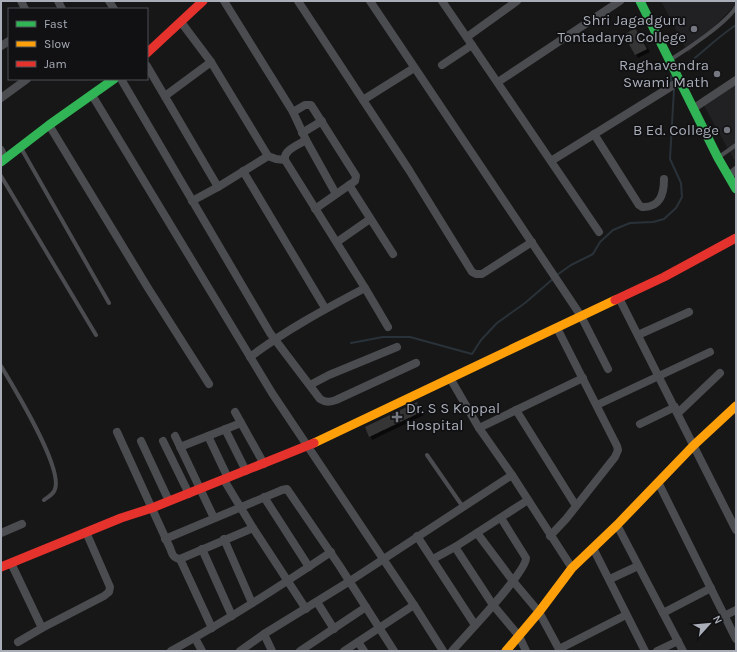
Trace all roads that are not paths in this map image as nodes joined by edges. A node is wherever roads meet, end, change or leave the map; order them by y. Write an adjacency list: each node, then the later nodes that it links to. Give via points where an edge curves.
1 (224, 1): 31 (street)
2 (299, 1): 29 (street)
3 (370, 1): 19 (street)
4 (442, 1): 12 (street)
5 (517, 1): 9 (street)
6 (620, 1): 25 (street)
7 (640, 1): 15 (street)
8 (200, 2): 11 (street)
9 (504, 4): 12 (street)
10 (736, 7): 15 (lane, via 728,17)
11 (181, 22): 14 (street); 16 (street)
12 (467, 37): 13 (street)
13 (472, 45): 17 (street); 25 (street)
14 (148, 52)
15 (670, 60): 24 (street)
16 (211, 62): 27 (street); 39 (street)
17 (442, 65)
18 (148, 68): 27 (street)
19 (414, 68): 29 (street); 58 (street)
20 (26, 80): 28 (street)
21 (109, 80): 26 (street)
22 (122, 80): 52 (street)
23 (736, 80): 30 (street)
24 (680, 81): 30 (street); 34 (street)
25 (498, 82): 43 (street)
26 (92, 95): 33 (street); 73 (street)
27 (165, 96): 49 (street)
28 (1, 98)
29 (363, 100): 58 (street, via 472,272 482,274)
30 (694, 108): 40 (street)
31 (293, 112): 32 (street, via 305,104 312,105); 35 (street)
32 (322, 122): 35 (street); 48 (street, via 356,176 355,181)
33 (49, 125): 37 (street); 81 (street)
34 (594, 134): 43 (street); 47 (street, via 642,207 651,206 661,199)
35 (304, 137): 42 (street, via 287,152); 51 (street)
36 (736, 145): 40 (lane)
37 (21, 147): 41 (street); 62 (lane)
38 (1, 150): 41 (street)
39 (268, 156): 42 (street); 44 (street)
40 (718, 158): 45 (street)
41 (3, 160)
42 (285, 160): 53 (street)
43 (551, 161): 55 (street)
44 (243, 171): 49 (street); 63 (street)
45 (732, 173): 50 (street)
46 (1, 176): 68 (lane)
47 (664, 179)
48 (349, 185): 51 (street); 54 (street)
49 (218, 187): 52 (street)
50 (736, 189)
51 (336, 194): 53 (street)
52 (192, 201): 70 (street)
53 (315, 209): 57 (street)
54 (370, 219): 57 (street); 59 (street)
55 (599, 232)
56 (736, 238): 61 (street)
57 (337, 242): 60 (street)
58 (532, 242): 65 (street)
59 (393, 254)
60 (365, 288): 63 (street); 66 (street)
61 (619, 298): 65 (street); 69 (street)
62 (109, 303)
63 (325, 308): 70 (street)
64 (689, 312): 69 (street)
65 (581, 316): 67 (street); 76 (street)
66 (388, 327)
67 (557, 328): 79 (street); 80 (street)
68 (96, 335)
69 (638, 335): 78 (street)
70 (274, 339): 73 (street); 82 (street)
71 (397, 347): 82 (street)
72 (710, 352): 78 (street)
73 (250, 358): 98 (street)
74 (416, 363): 82 (street, via 329,402 320,399)
75 (1, 366): 109 (lane, via 41,435 51,462 56,489)
76 (608, 369)
77 (720, 373): 86 (street)
78 (659, 375): 83 (street); 86 (street)
79 (450, 378): 90 (street); 98 (street)
80 (583, 378): 83 (street); 85 (street)
81 (209, 384)
82 (310, 385)
83 (597, 405): 112 (street, via 618,450)
84 (736, 406): 97 (street)
85 (516, 410): 90 (street); 112 (street)
86 (676, 410): 89 (street); 97 (street)
87 (235, 412): 88 (street)
88 (241, 422): 91 (street); 101 (street)
89 (640, 424)
90 (480, 428): 103 (street)
91 (225, 429): 94 (street); 102 (street)
92 (117, 432): 115 (street)
93 (175, 436): 99 (street)
94 (208, 436): 99 (street); 104 (street)
95 (141, 441): 111 (street)
96 (163, 441): 107 (street)
97 (694, 445): 105 (street); 121 (street)
98 (308, 446): 101 (street); 134 (street)
99 (180, 447): 106 (street)
100 (427, 456): 114 (lane)
101 (264, 464): 102 (street)
102 (246, 471): 104 (street)
103 (512, 475): 110 (street); 114 (street)
104 (226, 479): 106 (street); 113 (street)
105 (658, 482): 119 (street); 145 (street)
106 (201, 489): 107 (street); 116 (street)
107 (189, 494): 111 (street)
108 (264, 497): 113 (street); 132 (street, via 287,489); 139 (street)
109 (44, 500)
110 (528, 500): 117 (street); 126 (street)
111 (169, 501): 115 (street)
112 (576, 506): 126 (street)
113 (240, 507): 116 (street); 120 (street)
114 (463, 507): 125 (street)
115 (152, 508): 122 (street); 127 (street)
116 (214, 518): 127 (street)
117 (501, 518): 124 (street); 142 (street, via 526,558 524,567)
118 (22, 524): 123 (street)
119 (617, 524): 130 (street); 137 (street)
120 (253, 528): 128 (street); 143 (street)
121 (736, 530)
122 (86, 532): 136 (street); 159 (street, via 110,587 109,592)
123 (1, 533)
124 (477, 533): 129 (street); 142 (street)
125 (417, 536): 134 (street); 135 (street)
126 (550, 536): 140 (street)
127 (165, 539): 133 (street, via 174,557)
128 (224, 539): 131 (street); 147 (street)
129 (455, 547): 135 (street); 149 (street)
130 (593, 548): 140 (street); 141 (street)
131 (202, 549): 133 (street); 156 (street)
132 (330, 552): 139 (street); 144 (street)
133 (180, 559): 160 (street)
134 (383, 559): 144 (street); 148 (street)
135 (433, 560): 158 (street)
136 (11, 563): 138 (street); 159 (street)
137 (638, 566): 141 (street); 154 (street)
138 (1, 567)
139 (309, 567): 143 (street)
140 (572, 568): 153 (street)
141 (610, 579): 155 (street)
142 (513, 581): 149 (street); 153 (street)
143 (287, 582): 147 (street); 151 (street)
144 (350, 582): 146 (street); 150 (street)
145 (711, 588): 154 (street); 157 (street)
146 (317, 602): 151 (street); 162 (street)
147 (252, 603): 156 (street)
148 (414, 605): 161 (street); 179 (street)
149 (493, 605): 158 (street); 164 (street)
150 (366, 607): 161 (street); 162 (street)
151 (306, 609): 163 (street)
152 (736, 610): 157 (street)
153 (539, 612): 164 (street); 170 (street)
154 (663, 613): 167 (street)
155 (626, 615): 170 (street); 183 (street)
156 (232, 616): 160 (street)
157 (724, 616): 166 (street)
158 (476, 625): 180 (street)
159 (42, 628): 168 (street)
160 (212, 628): 165 (street)
161 (380, 628): 169 (street); 178 (street)
162 (334, 629): 175 (street)
163 (264, 634): 173 (street); 174 (street)
164 (519, 636): 181 (street); 182 (street)
165 (195, 638): 171 (street); 172 (street)
166 (736, 639)
167 (678, 641): 184 (street); 185 (street)
168 (18, 642)
169 (358, 642): 176 (street); 177 (street)
170 (560, 650)
171 (171, 651)
172 (202, 651)
173 (240, 651)
174 (272, 651)
175 (300, 651)
176 (344, 651)
177 (364, 651)
178 (394, 651)
179 (443, 651)
180 (452, 651)
181 (506, 651)
182 (526, 651)
183 (645, 651)
184 (657, 651)
185 (683, 651)

